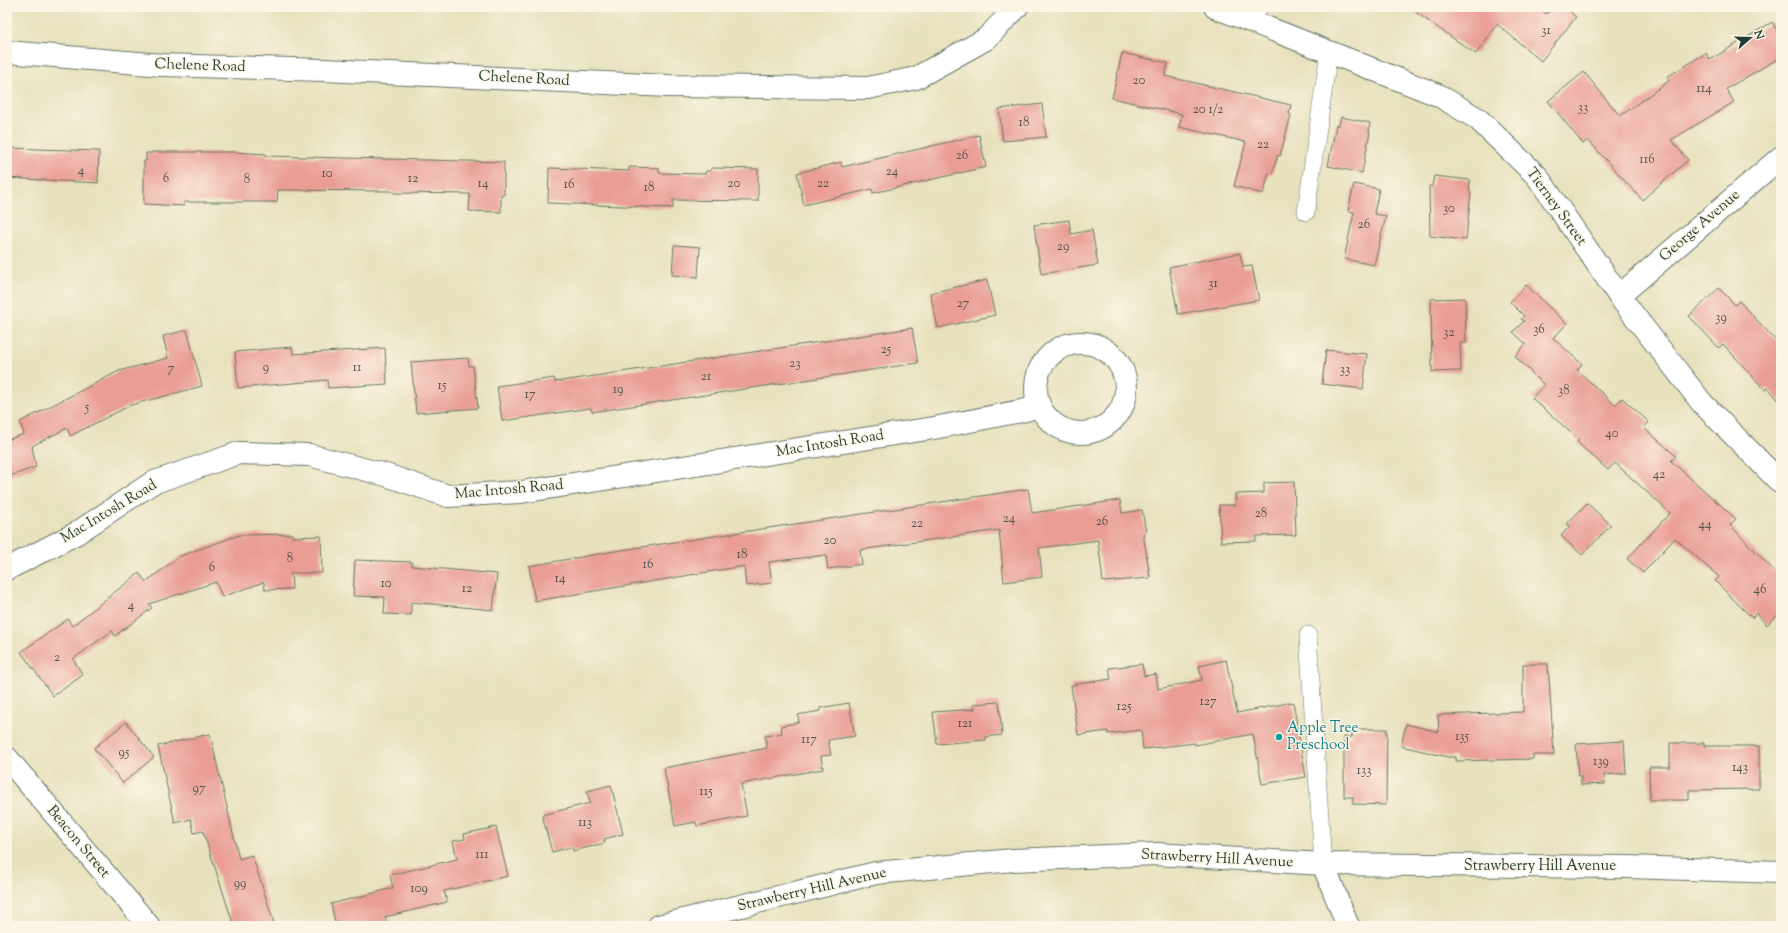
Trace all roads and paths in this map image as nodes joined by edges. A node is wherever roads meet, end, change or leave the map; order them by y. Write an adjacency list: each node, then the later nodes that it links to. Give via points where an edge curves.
1 (1017, 7): 5 (street, Chelene Road, via 986,39 916,78 868,88 668,86 162,65)
2 (1215, 7): 3 (street, Tierney Street)
3 (1252, 13): 4 (street, Tierney Street)
4 (1329, 51): 7 (lane); 8 (street, Tierney Street, via 1438,95 1478,119 1537,176)
5 (7, 52)
6 (1781, 157): 8 (street, George Avenue)
7 (1306, 212)
8 (1619, 296): 10 (street, Tierney Street, via 1702,404)
9 (1039, 405): 9 (street, via 1049,419 1063,429 1080,433 1098,430 1112,420 1122,405 1126,388 1122,371 1113,356 1098,346 1081,343 1064,346 1049,356 1039,370 1036,387); 11 (street, Mac Intosh Road, via 1026,410 934,428 521,492 448,496 386,475 309,456 239,453 152,483 78,533)
10 (1781, 483)
11 (7, 569)
12 (1308, 635): 14 (lane)
13 (7, 758): 16 (street, Beacon Street)
14 (1323, 864): 15 (street, Strawberry Hill Avenue, via 1627,866); 17 (street, Strawberry Hill Avenue, via 1156,854 1005,860 876,873); 18 (street)
15 (1781, 872)
16 (149, 926)
17 (659, 926)
18 (1348, 926)

